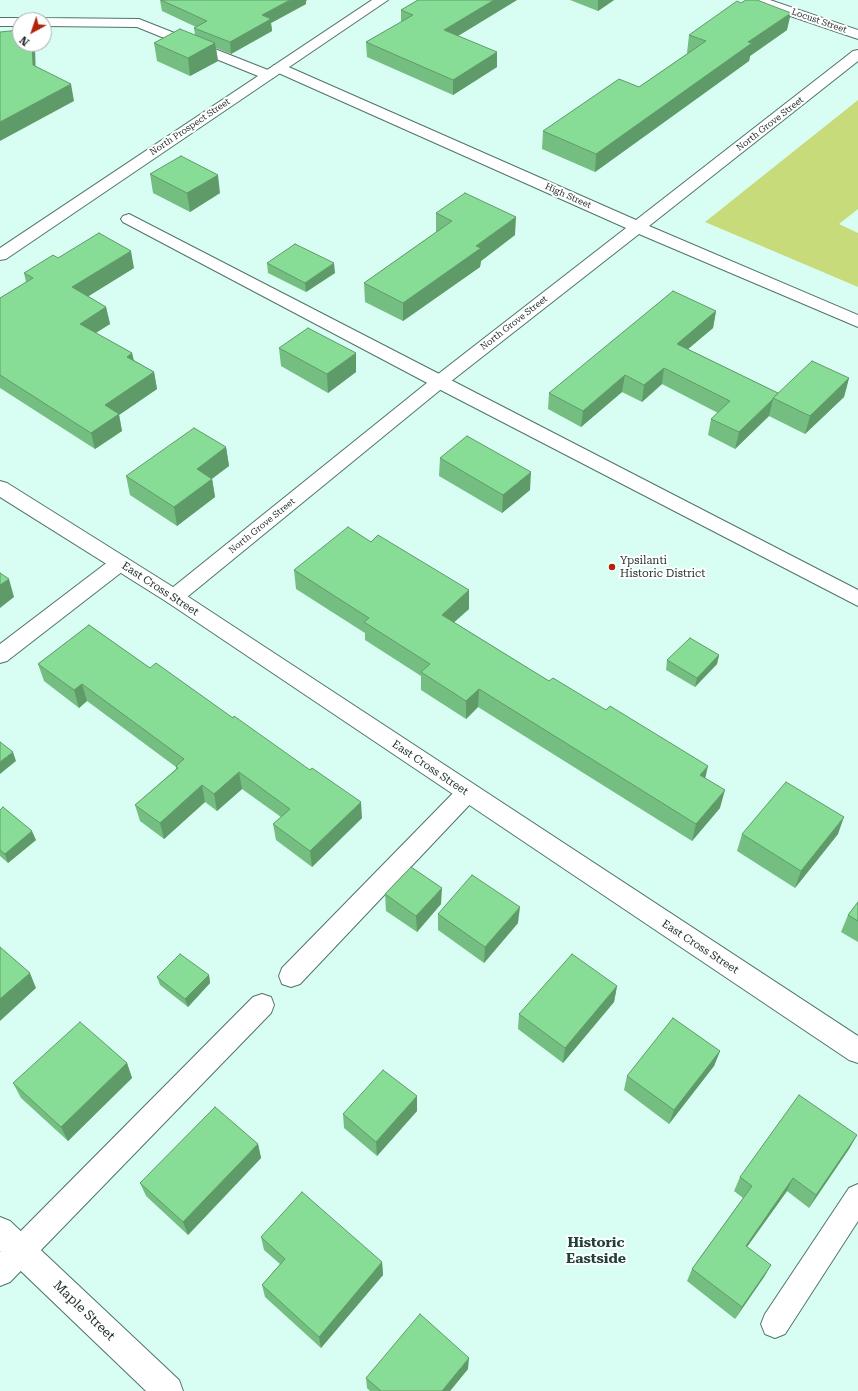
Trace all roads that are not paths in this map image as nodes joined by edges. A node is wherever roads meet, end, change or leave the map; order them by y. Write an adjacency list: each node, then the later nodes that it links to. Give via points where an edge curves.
1 (380, 0): 8 (street, North Prospect Street)
2 (757, 0): 6 (street, Locust Street)
3 (0, 22): 4 (lane)
4 (12, 22)
5 (52, 22): 8 (lane, via 139,23)
6 (858, 35)
7 (858, 54): 10 (street, North Grove Street)
8 (273, 72): 10 (street, High Street); 11 (street, North Prospect Street)
9 (129, 219): 13 (lane)
10 (638, 227): 12 (street, High Street); 13 (street, North Grove Street)
11 (0, 255)
12 (858, 322)
13 (439, 382): 16 (street, North Grove Street); 17 (lane)
14 (0, 488): 15 (street, East Cross Street)
15 (120, 563): 16 (street, East Cross Street); 18 (lane)
16 (174, 597): 19 (street, East Cross Street)
17 (858, 599)
18 (0, 655)
19 (468, 792): 20 (lane); 22 (street, East Cross Street)
20 (290, 976)
21 (262, 1005): 25 (lane)
22 (858, 1051)
23 (858, 1197): 27 (lane)
24 (0, 1231): 25 (street, Maple Street)
25 (21, 1251): 26 (lane); 28 (street, Maple Street)
26 (0, 1272)
27 (775, 1324)
28 (168, 1391)

